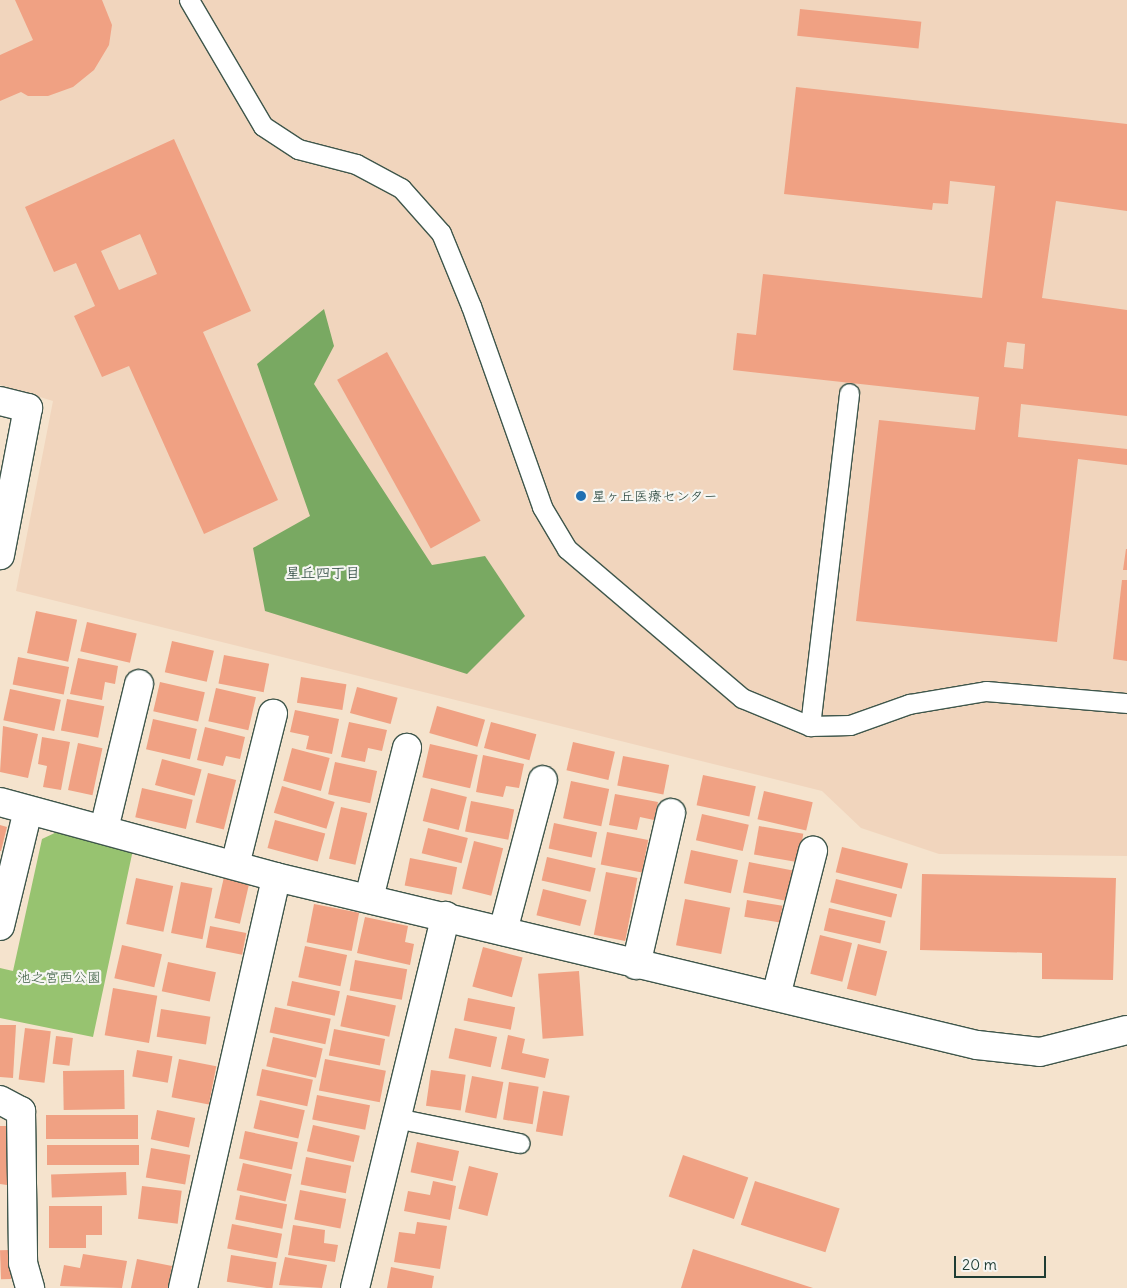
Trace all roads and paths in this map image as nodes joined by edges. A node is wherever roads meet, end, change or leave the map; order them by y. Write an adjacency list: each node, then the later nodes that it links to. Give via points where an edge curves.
1 (189, 0): 8 (lane, via 263,126 298,149 356,164 401,188 441,233 542,507 567,549 742,698)
2 (849, 393): 8 (lane)
3 (0, 401): 4 (street, via 28,408)
4 (0, 556)
5 (139, 684): 14 (street)
6 (1127, 703): 8 (lane, via 986,691 909,704 850,725)
7 (273, 714): 16 (street)
8 (810, 726)
9 (406, 748): 18 (street)
10 (542, 780): 21 (street)
11 (0, 802): 12 (street)
12 (28, 810): 14 (street); 20 (street)
13 (671, 813): 22 (street)
14 (104, 829): 16 (street)
15 (814, 851): 23 (street)
16 (235, 865): 17 (street)
17 (276, 877): 18 (street); 29 (street)
18 (369, 898): 19 (street)
19 (446, 916): 21 (street); 26 (street)
20 (0, 926)
21 (503, 931): 22 (street)
22 (636, 965): 23 (street)
23 (776, 996): 24 (street, via 977,1045 1040,1052)
24 (1127, 1030)
25 (0, 1100): 28 (street, via 21,1111 23,1263)
26 (396, 1118): 27 (lane); 30 (street)
27 (519, 1143)
28 (30, 1288)
29 (183, 1288)
30 (355, 1288)

